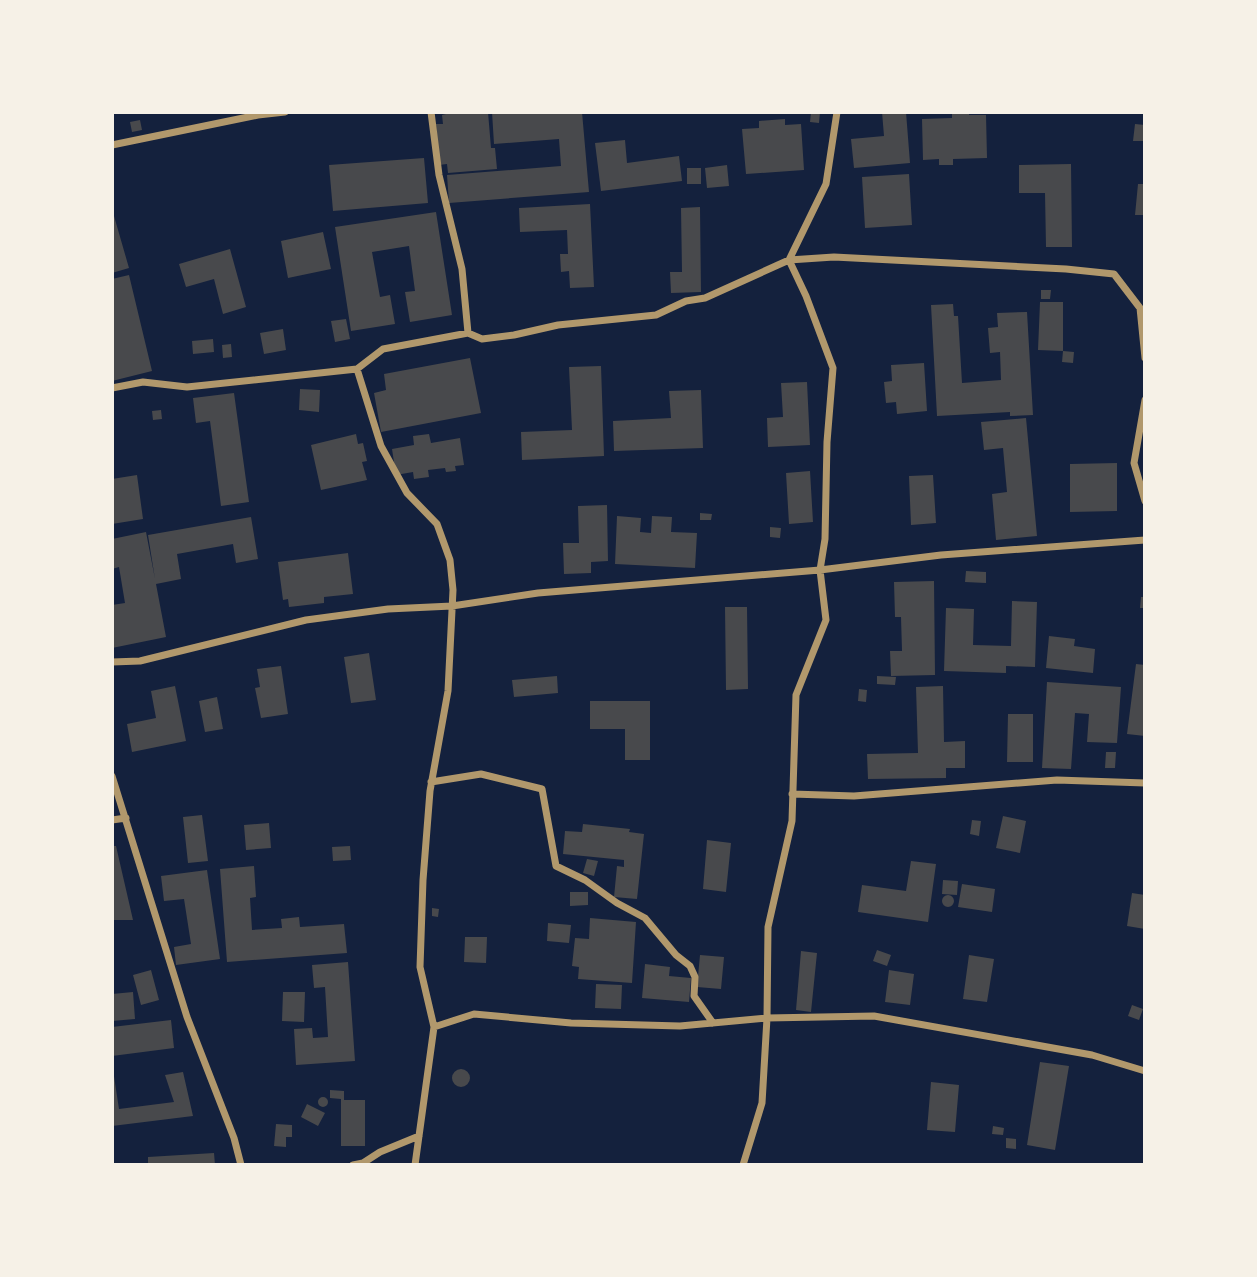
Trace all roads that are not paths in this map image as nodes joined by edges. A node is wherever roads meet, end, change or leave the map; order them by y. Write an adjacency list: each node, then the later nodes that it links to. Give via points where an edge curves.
1 (285, 112): 4 (street)
2 (431, 112): 6 (street, via 439,175 462,269)
3 (836, 112): 5 (street, via 826,184)
4 (112, 145)
5 (789, 260): 6 (street, via 656,315 482,339); 7 (street, via 834,257 1114,274 1140,308); 13 (street, via 833,368)
6 (468, 333): 8 (street, via 383,348)
7 (1145, 358)
8 (357, 369): 9 (street, via 187,387 143,383); 14 (street, via 382,446 407,493 437,524 450,560)
9 (112, 388)
10 (1145, 400): 11 (street, via 1135,463)
11 (1145, 501)
12 (1145, 541): 13 (street, via 941,555)
13 (820, 570): 14 (street, via 538,593); 19 (street, via 826,620 796,695)
14 (452, 606): 15 (street, via 306,620 140,661); 17 (street, via 448,691)
15 (112, 662)
16 (112, 776): 20 (street)
17 (431, 782): 23 (street, via 481,775 542,789 556,866 645,918 690,967 695,977 694,996); 24 (street, via 420,967)
18 (1145, 783): 19 (street, via 1057,780 854,796)
19 (792, 794): 22 (street, via 792,821 768,927)
20 (126, 818): 21 (street); 27 (street, via 187,1017)
21 (112, 820)
22 (767, 1018): 23 (street); 25 (street, via 874,1016 1092,1055); 30 (street, via 762,1103)
23 (713, 1023): 24 (street, via 584,1023 474,1014)
24 (434, 1027): 26 (street)
25 (1145, 1071)
26 (419, 1136): 28 (street); 29 (street)
27 (241, 1165)
28 (353, 1165)
29 (415, 1165)
30 (743, 1165)

